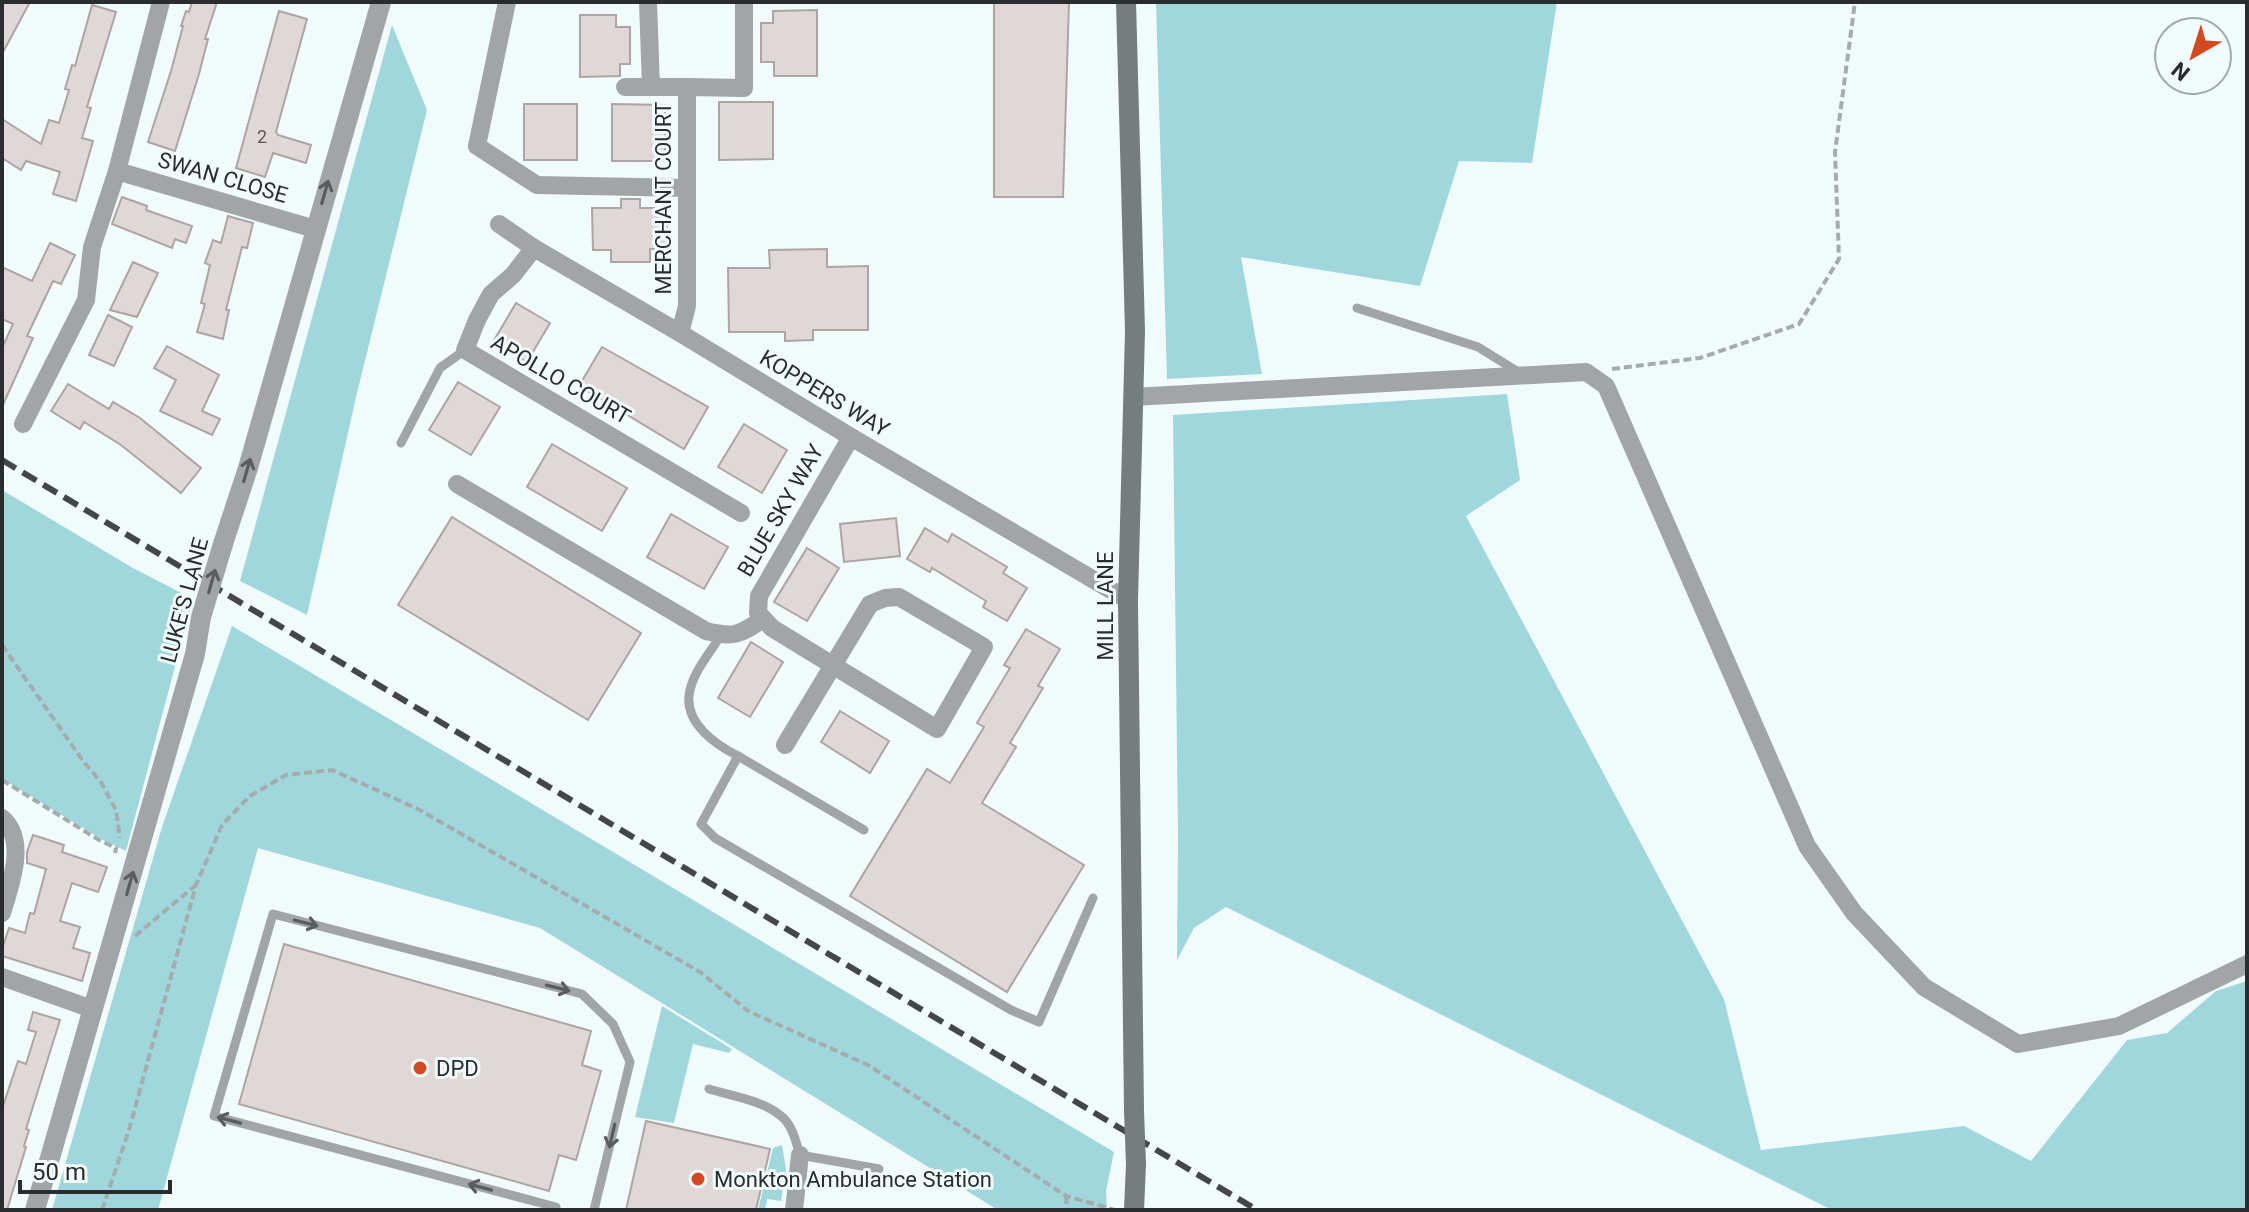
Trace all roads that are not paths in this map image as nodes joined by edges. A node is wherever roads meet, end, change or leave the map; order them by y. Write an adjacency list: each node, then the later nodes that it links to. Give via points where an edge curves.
1 (161, 2): 10 (street)
2 (381, 2): 13 (street, LUKE'S LANE, one-way to 2)
3 (507, 2): 11 (street, via 477,146 537,185)
4 (648, 2): 8 (street, MERCHANT COURT)
5 (744, 2): 9 (street, via 744,88)
6 (1126, 2): 19 (main road, MILL LANE)
7 (625, 87): 8 (street)
8 (651, 87): 9 (street, MERCHANT COURT)
9 (687, 87): 11 (street, MERCHANT COURT)
10 (117, 171): 13 (street, SWAN CLOSE); 20 (street, via 92,247 86,300)
11 (687, 188): 16 (street, MERCHANT COURT, via 687,306)
12 (499, 224): 14 (street, KOPPERS WAY)
13 (315, 229): 37 (street, LUKE'S LANE, one-way to 13, bridge)
14 (534, 248): 16 (street, KOPPERS WAY); 17 (street, APOLLO COURT, via 491,294)
15 (1357, 308): 18 (lane, via 1478,347)
16 (680, 333): 21 (street, KOPPERS WAY)
17 (465, 350): 22 (lane, via 440,368); 24 (street, APOLLO COURT)
18 (1523, 375): 19 (street); 35 (street, via 1586,372 1606,386 1807,846 1854,913 1924,987 2018,1044 2119,1026)
19 (1133, 397): 25 (main road, MILL LANE)
20 (23, 424)
21 (851, 437): 25 (street, KOPPERS WAY); 26 (street, BLUE SKY WAY, via 759,596)
22 (401, 443)
23 (457, 484): 27 (street)
24 (741, 513)
25 (1128, 600): 45 (main road, MILL LANE, bridge)
26 (763, 619): 27 (street, via 746,631); 28 (street)
27 (721, 635): 30 (lane, via 689,698 697,726)
28 (833, 665): 28 (street, via 937,729 984,647 899,597 885,598 870,604); 29 (street)
29 (785, 745)
30 (738, 756): 32 (lane); 33 (lane, via 701,824 715,838 1039,1022)
31 (2, 818): 34 (street, via 15,843)
32 (864, 830)
33 (1093, 898)
34 (2, 913)
35 (2247, 964)
36 (2, 977): 37 (street)
37 (92, 1009): 41 (street, LUKE'S LANE)
38 (709, 1089): 39 (lane, via 761,1104 783,1117)
39 (800, 1155): 40 (lane); 44 (street)
40 (879, 1169)
41 (35, 1210)
42 (555, 1210): 43 (lane, one-way to 43, via 214,1116 273,914 582,994 613,1024 630,1062)
43 (594, 1210)
44 (794, 1210)
45 (1134, 1210)

